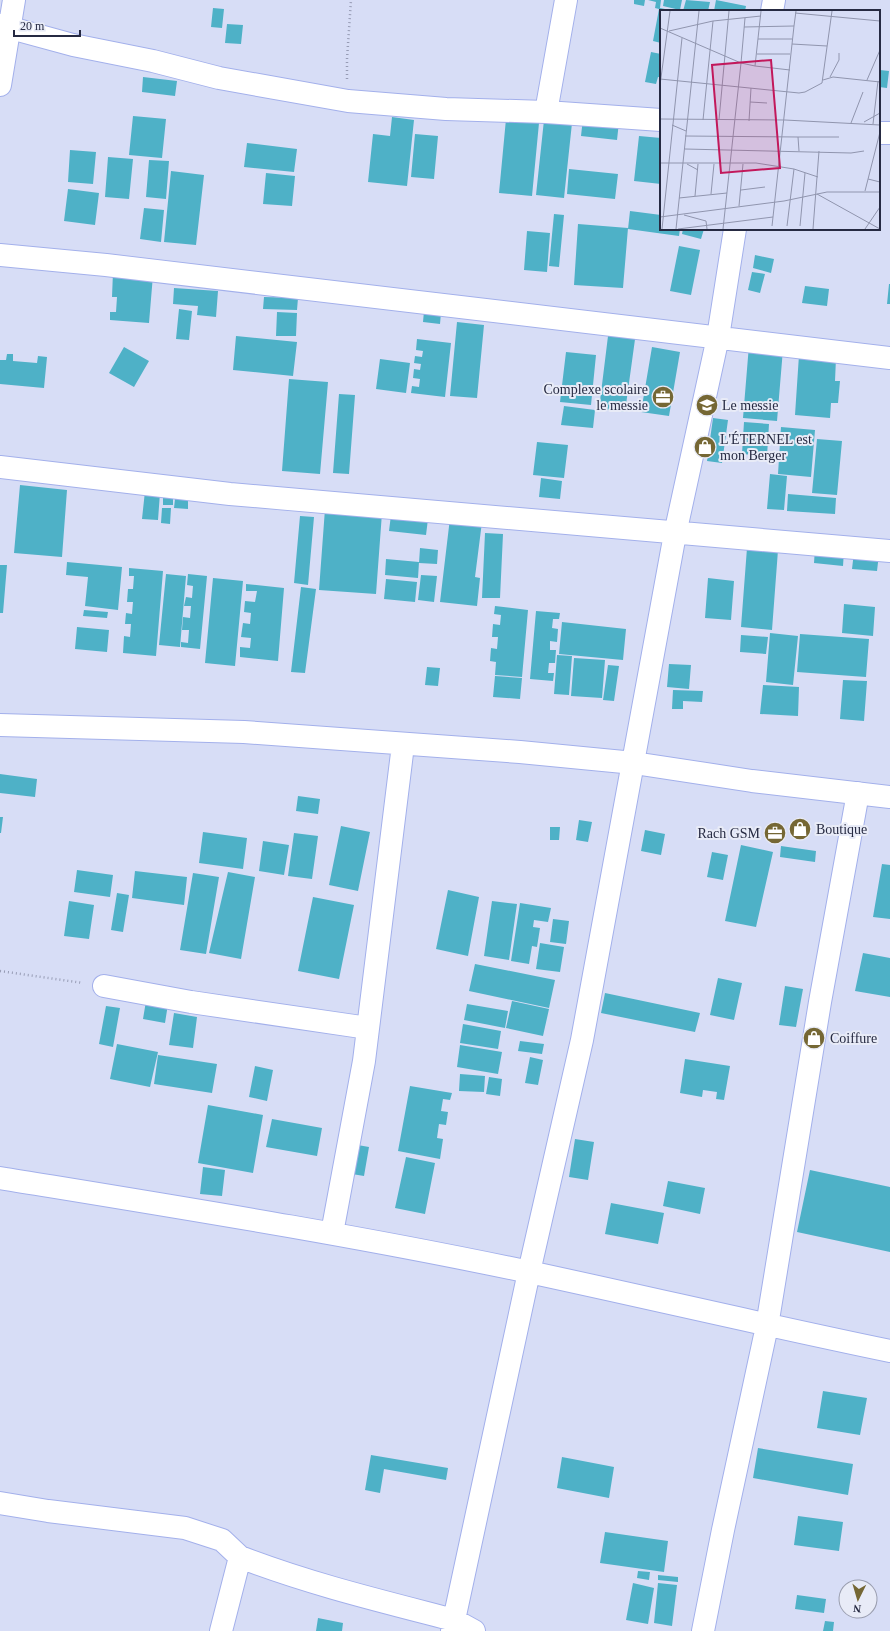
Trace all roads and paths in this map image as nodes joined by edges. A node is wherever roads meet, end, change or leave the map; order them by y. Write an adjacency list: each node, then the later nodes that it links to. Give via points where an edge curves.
1 (14, 0): 6 (street)
2 (351, 0): 8 (path, via 347,60)
3 (566, 0): 9 (street)
4 (774, 0): 5 (street)
5 (772, 10)
6 (4, 26): 7 (street); 8 (street, via 73,45 153,61 218,78)
7 (0, 85)
8 (348, 101): 9 (street, via 446,109)
9 (546, 112): 10 (street)
10 (660, 120)
11 (880, 133): 12 (street)
12 (890, 134)
13 (735, 230): 15 (street)
14 (0, 255): 15 (street, via 106,265)
15 (718, 337): 16 (street); 18 (street)
16 (890, 358)
17 (0, 467): 18 (street, via 230,494)
18 (675, 534): 19 (street); 22 (street)
19 (890, 551)
20 (0, 725): 21 (street, via 244,732)
21 (402, 745): 22 (street); 27 (street)
22 (634, 762): 23 (street, via 752,781); 30 (street, via 582,1040)
23 (858, 793): 24 (street); 31 (street, via 820,1002)
24 (890, 797)
25 (0, 971): 26 (path)
26 (104, 986): 27 (street)
27 (368, 1028): 29 (street)
28 (0, 1178): 29 (street)
29 (332, 1233): 30 (street)
30 (529, 1272): 31 (street); 35 (street)
31 (767, 1326): 32 (street); 38 (street)
32 (890, 1351)
33 (0, 1503): 34 (street, via 185,1528 222,1540)
34 (240, 1557): 35 (street, via 290,1576); 36 (street)
35 (453, 1625): 37 (street)
36 (221, 1631)
37 (474, 1631)
38 (703, 1631)

